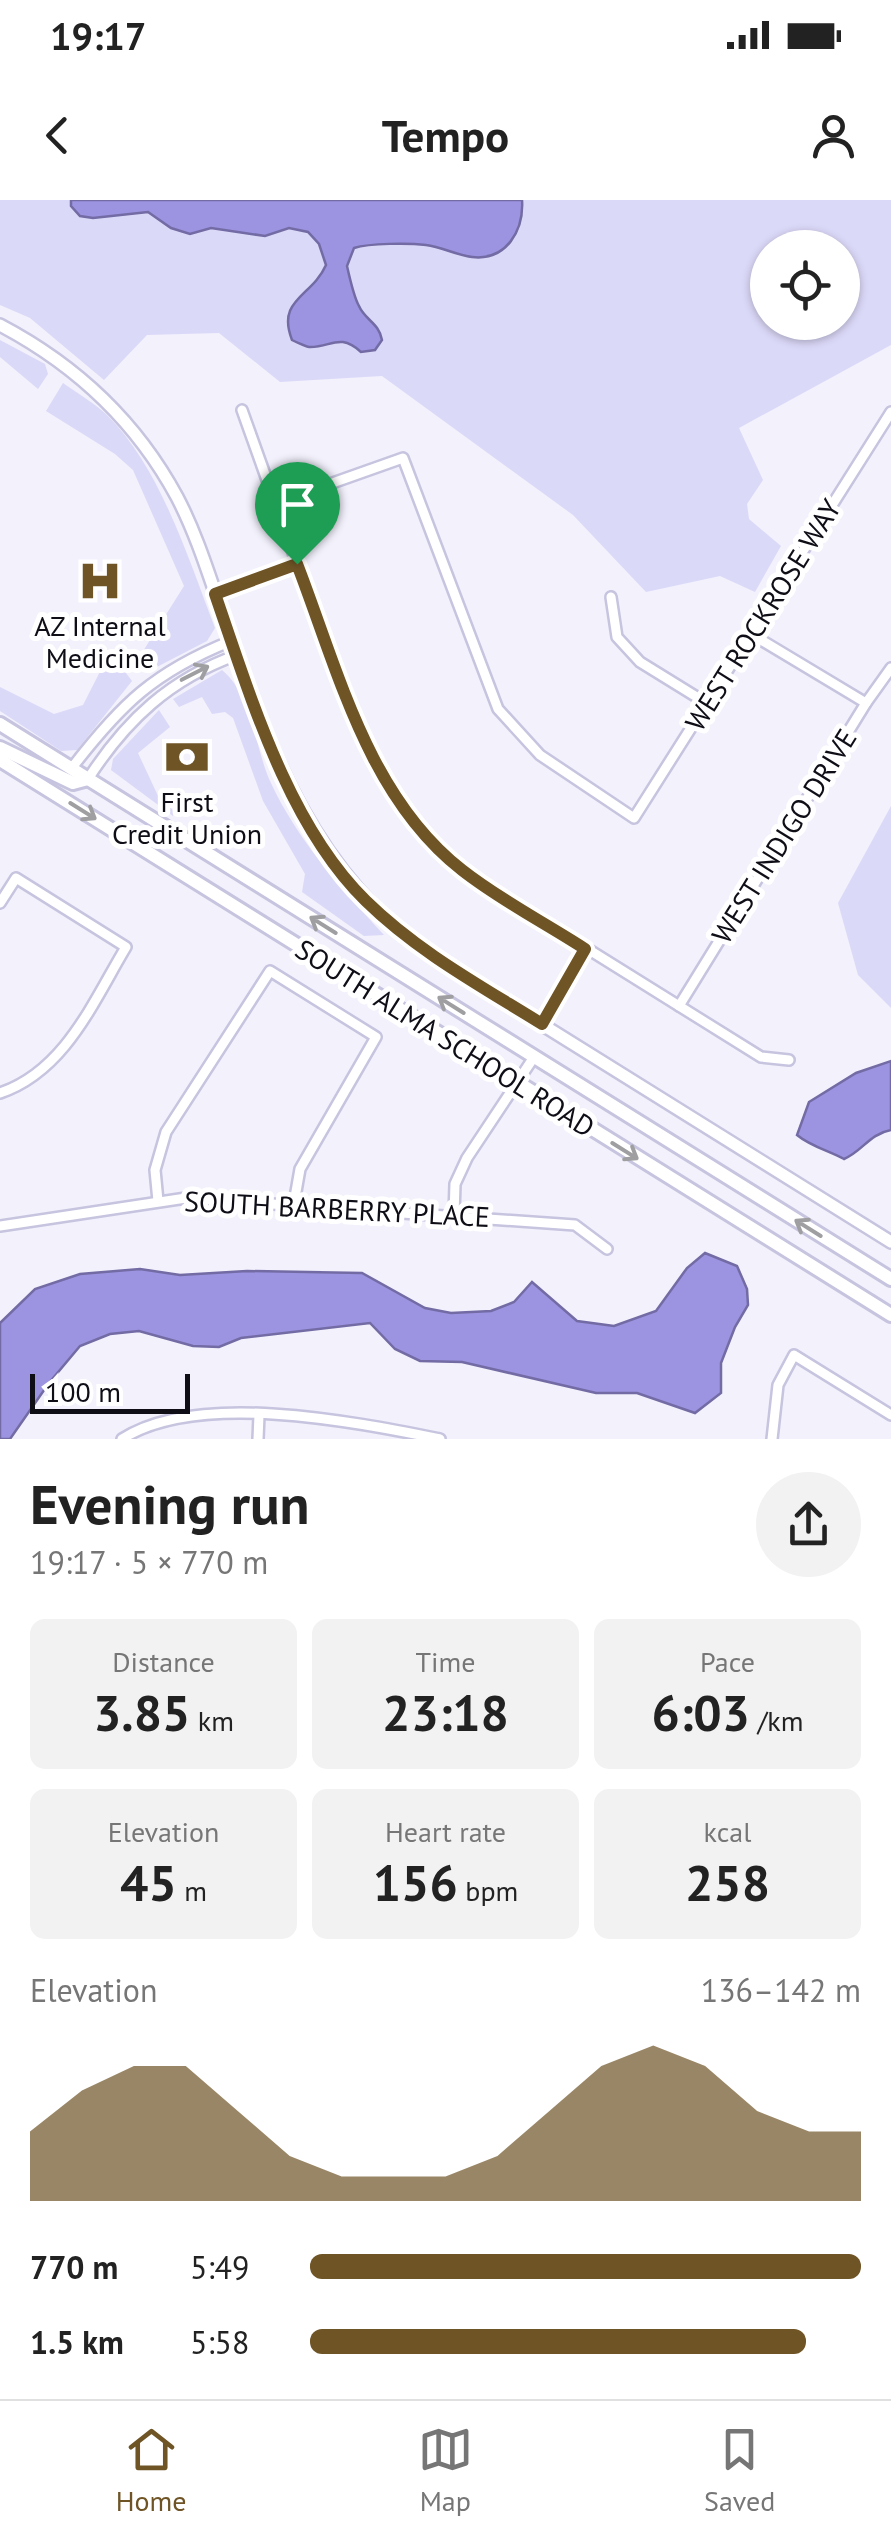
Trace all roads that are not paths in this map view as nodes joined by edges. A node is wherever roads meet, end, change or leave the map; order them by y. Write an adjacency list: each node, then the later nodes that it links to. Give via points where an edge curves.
1 (0, 325): 6 (street, via 62,364 129,424 178,499)
2 (242, 410): 4 (street)
3 (891, 412): 8 (street, WEST ROCKROSE WAY)
4 (276, 503): 5 (street); 13 (street, WEST ROCKROSE WAY, via 403,458 498,709 540,756 634,818)
5 (297, 564): 6 (street); 20 (street, via 374,765 416,824 461,870)
6 (215, 594): 9 (street)
7 (611, 598): 13 (street, via 617,637 640,662)
8 (750, 634): 12 (street); 13 (street, WEST ROCKROSE WAY)
9 (231, 640): 10 (street); 17 (street, via 148,684)
10 (237, 655): 18 (street, one-way to 10, via 156,696); 22 (street, via 290,790 364,900 415,944)
11 (891, 668): 12 (street, WEST INDIGO DRIVE)
12 (866, 703): 21 (street, WEST INDIGO DRIVE)
13 (708, 704)
14 (0, 724): 17 (main road, SOUTH ALMA SCHOOL ROAD)
15 (0, 748): 18 (main road, via 67,781)
16 (0, 760): 25 (main road, SOUTH ALMA SCHOOL ROAD, one-way to 25)
17 (71, 769): 18 (main road, SOUTH ALMA SCHOOL ROAD)
18 (88, 780): 23 (main road, SOUTH ALMA SCHOOL ROAD, one-way to 18)
19 (0, 903): 26 (street, via 16,878 126,947 66,1047 42,1070)
20 (585, 949): 21 (street); 22 (street)
21 (679, 1006): 24 (street, via 760,1057)
22 (542, 1024): 31 (street)
23 (534, 1057): 25 (street); 33 (main road, SOUTH ALMA SCHOOL ROAD, one-way to 23)
24 (789, 1060)
25 (517, 1084): 29 (street, via 467,1158 455,1184); 34 (main road, SOUTH ALMA SCHOOL ROAD, one-way to 34)
26 (0, 1093)
27 (158, 1201): 28 (street, SOUTH BARBERRY PLACE); 28 (street, via 155,1170 166,1132 270,972 376,1038 300,1169); 30 (street, SOUTH BARBERRY PLACE)
28 (294, 1203): 29 (street, SOUTH BARBERRY PLACE)
29 (454, 1215): 32 (street, SOUTH BARBERRY PLACE, via 575,1225)
30 (0, 1226)
31 (891, 1242)
32 (607, 1250)
33 (891, 1279)
34 (891, 1314)
35 (891, 1415): 41 (street, via 794,1355 778,1385)
36 (259, 1416): 37 (street, via 333,1418); 38 (street, via 194,1416); 39 (street)
37 (396, 1435): 40 (street)
38 (122, 1439)
39 (258, 1439)
40 (440, 1439)
41 (772, 1439)

